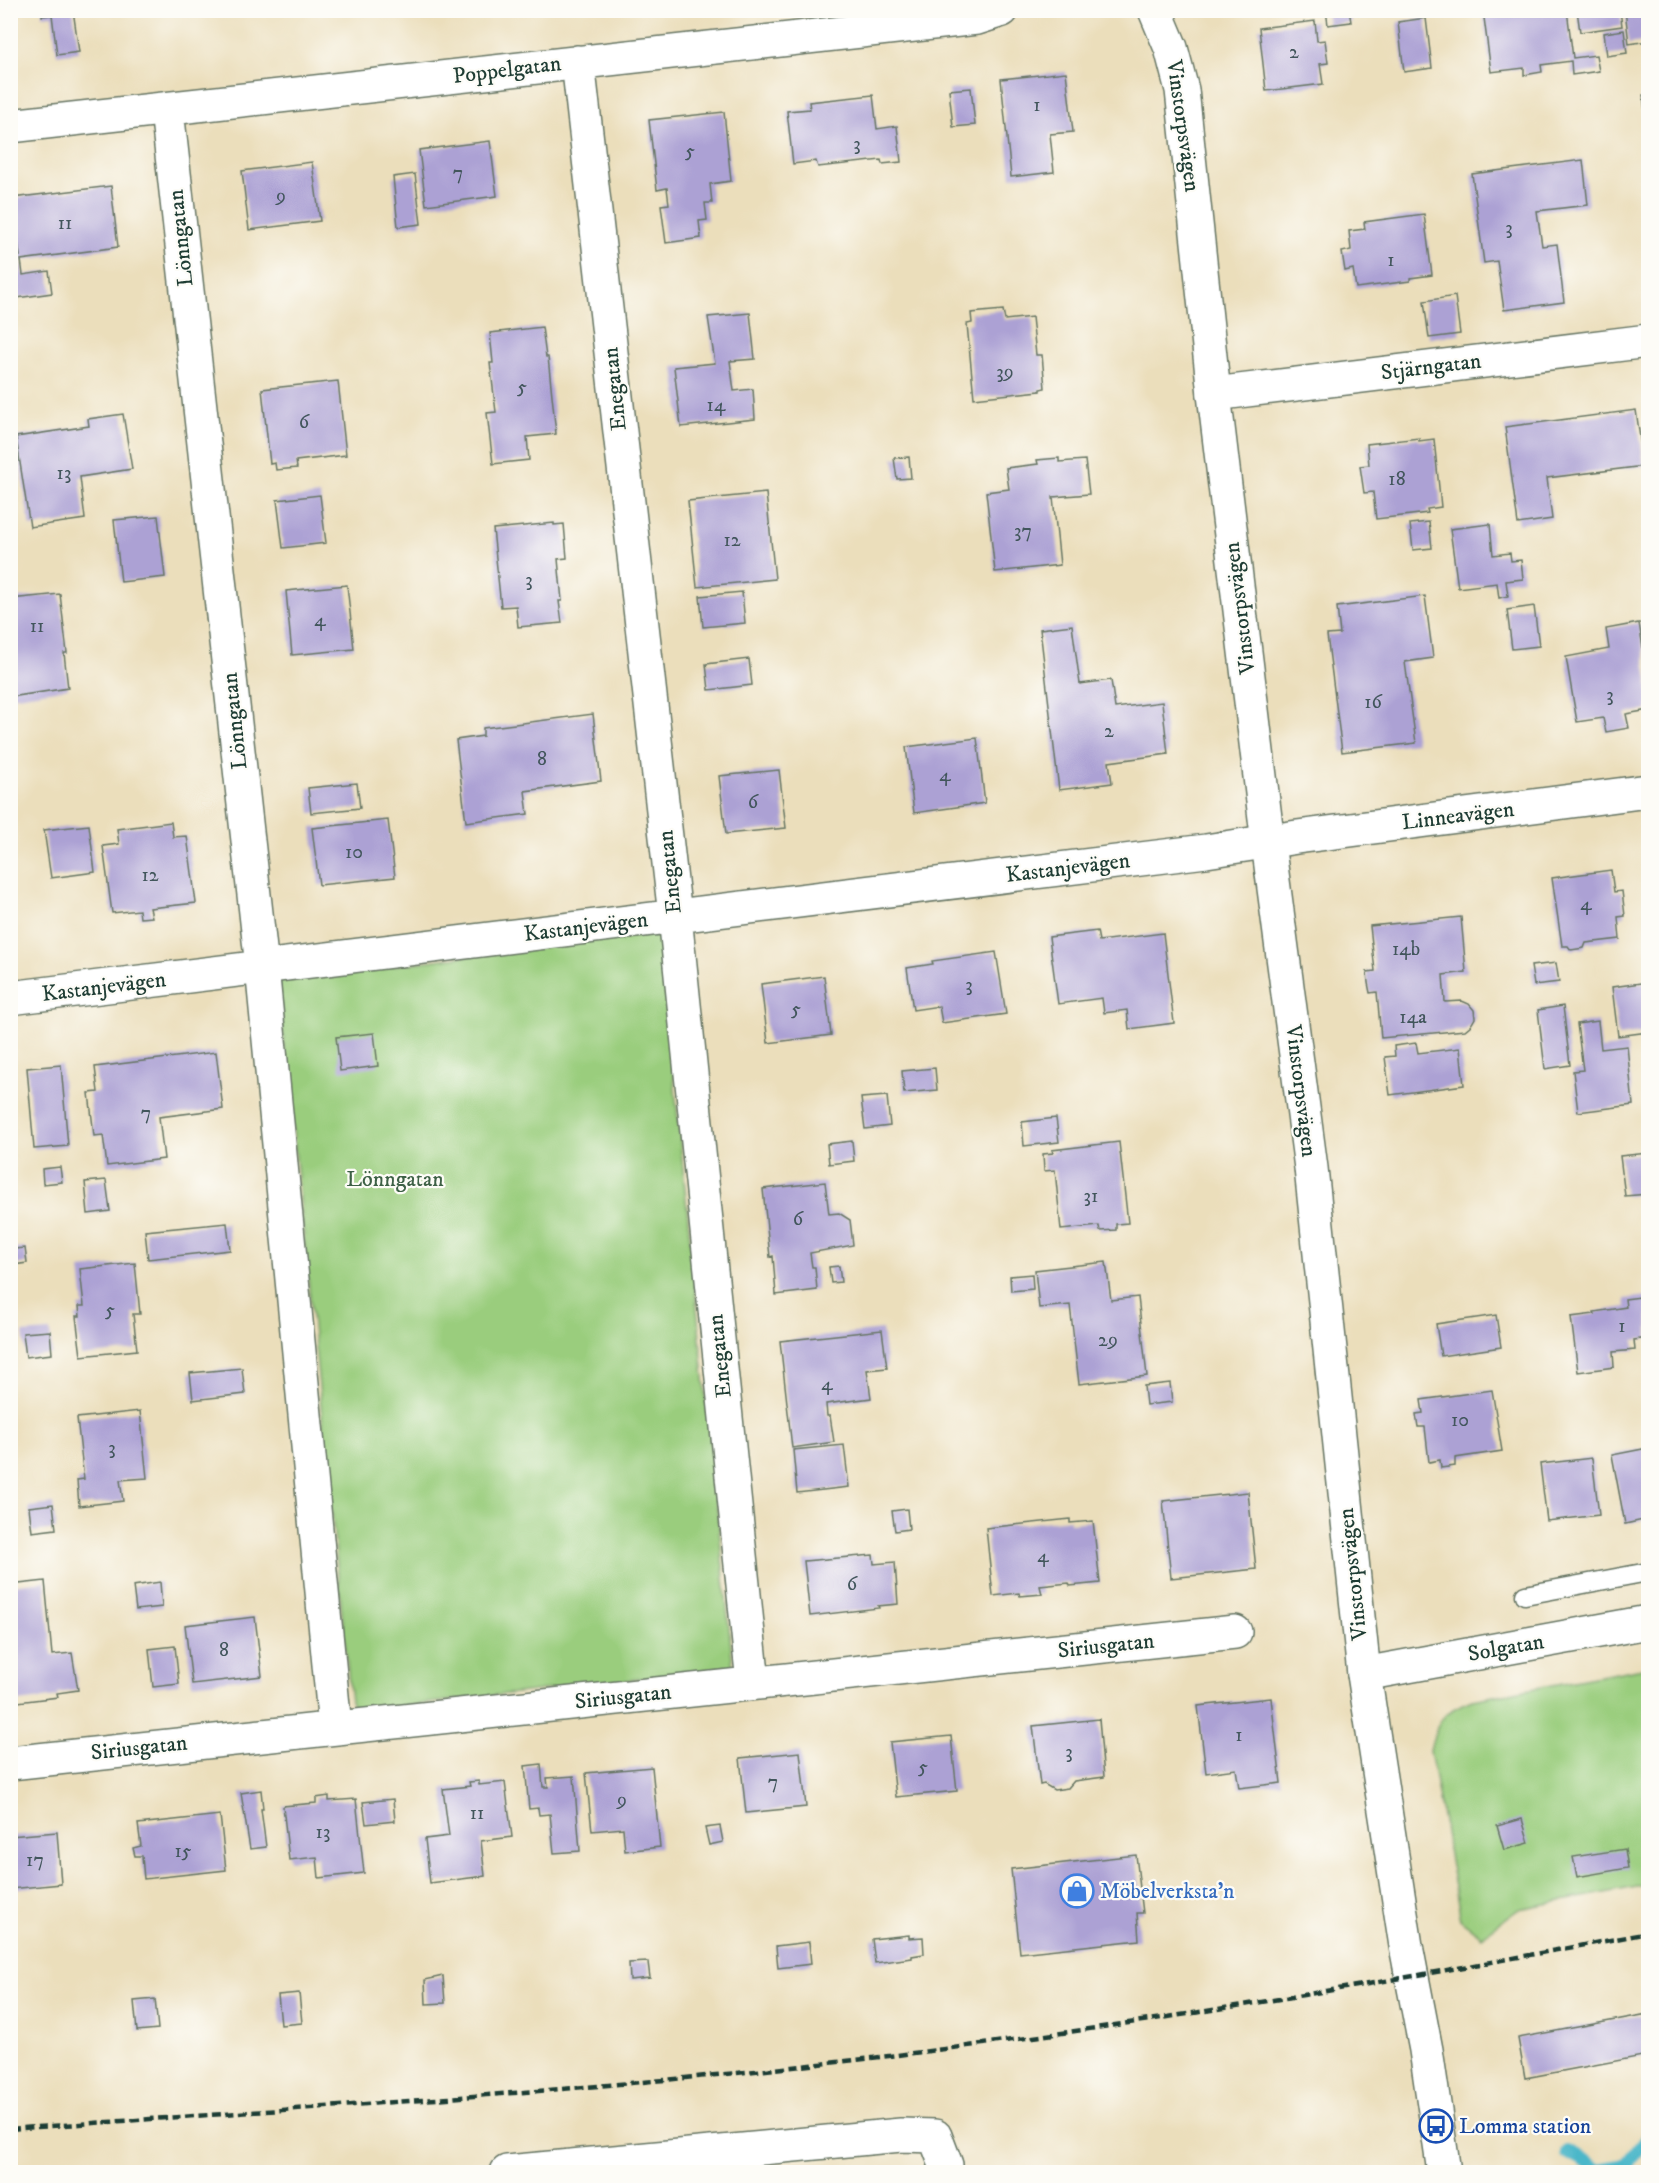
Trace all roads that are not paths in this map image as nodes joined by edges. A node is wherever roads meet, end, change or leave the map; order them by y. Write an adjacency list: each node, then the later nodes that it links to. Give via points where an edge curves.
1 (1002, 10): 3 (street, Poppelgatan, via 977,18)
2 (1155, 10): 7 (street, Vinstorpsvägen, via 1171,48 1182,90)
3 (578, 62): 4 (street, Poppelgatan); 10 (street, Enegatan)
4 (167, 110): 5 (street, Poppelgatan); 11 (street, Lönngatan)
5 (10, 126)
6 (1648, 341): 7 (street, Stjärngatan)
7 (1214, 394): 9 (street, Vinstorpsvägen)
8 (1648, 791): 9 (street, Linneavägen)
9 (1268, 843): 10 (street, Kastanjevägen); 17 (street, Vinstorpsvägen, via 1311,1168)
10 (675, 916): 11 (street, Kastanjevägen); 18 (street, Enegatan)
11 (262, 967): 12 (street, Kastanjevägen); 19 (street, Lönngatan)
12 (10, 999)
13 (1648, 1572): 14 (lane)
14 (1525, 1595)
15 (1648, 1622): 17 (street, Solgatan)
16 (1235, 1632): 18 (street, Siriusgatan)
17 (1364, 1674): 23 (street, Vinstorpsvägen)
18 (753, 1683): 19 (street, Siriusgatan)
19 (335, 1727): 20 (street, Siriusgatan)
20 (10, 1763)
21 (510, 2172): 22 (street, via 901,2135 935,2136)
22 (946, 2172)
23 (1444, 2172)

